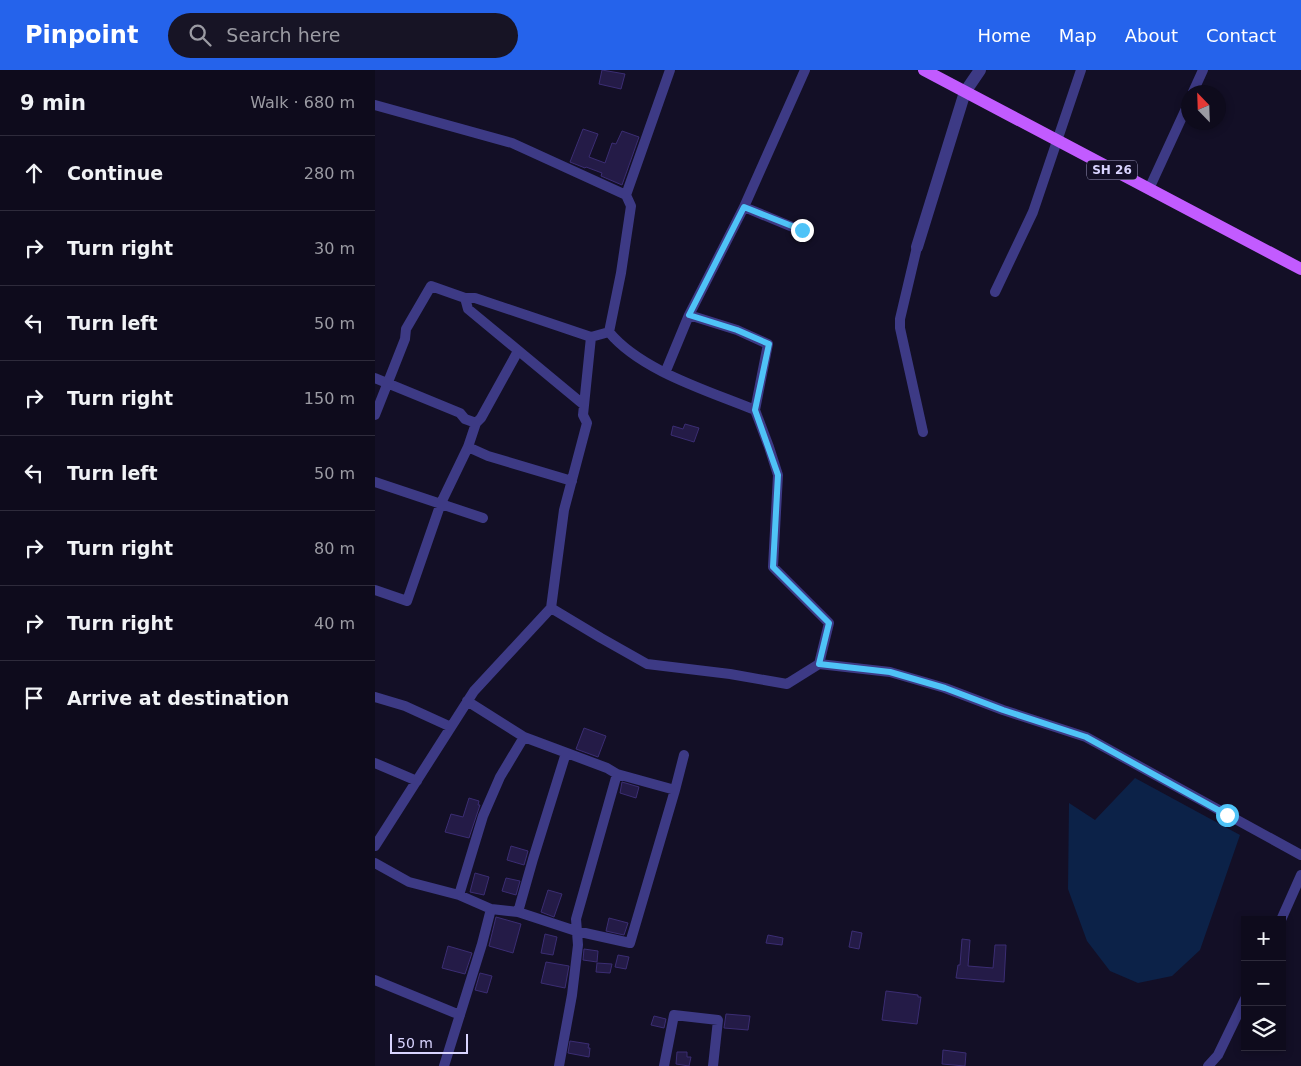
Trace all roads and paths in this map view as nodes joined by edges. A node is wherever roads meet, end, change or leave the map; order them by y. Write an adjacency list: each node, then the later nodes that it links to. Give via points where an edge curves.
1 (670, 70): 13 (street)
2 (805, 70): 14 (street)
3 (924, 70): 8 (main road, SH 26)
4 (980, 70): 8 (street)
5 (1081, 70): 11 (street)
6 (1203, 70): 7 (street)
7 (1196, 85)
8 (965, 92): 11 (main road, SH 26); 16 (street)
9 (375, 104): 13 (street, via 512,143)
10 (1181, 119): 12 (street)
11 (1058, 141): 12 (main road, SH 26); 18 (street, via 1028,225)
12 (1149, 189): 17 (main road, SH 26)
13 (626, 194): 21 (street, via 631,206)
14 (744, 207): 15 (street); 20 (street)
15 (802, 230)
16 (917, 246): 31 (street, via 900,328)
17 (1301, 269)
18 (995, 292)
19 (465, 298): 22 (street, via 475,298); 23 (street, via 468,309); 26 (street, via 431,286 406,329)
20 (689, 315): 24 (street); 28 (street, via 769,344)
21 (609, 332): 22 (street); 24 (street, via 619,345)
22 (591, 337): 27 (street)
23 (519, 351): 27 (street); 30 (street)
24 (665, 373): 28 (street)
25 (375, 378): 26 (street)
26 (387, 382): 29 (street); 30 (street)
27 (584, 406): 33 (street, via 583,415 587,423)
28 (755, 410): 39 (street, via 778,475 773,567 829,623)
29 (375, 415)
30 (476, 423): 32 (street)
31 (923, 432)
32 (468, 447): 33 (street); 35 (street)
33 (572, 481): 38 (street, via 564,510)
34 (375, 482): 35 (street)
35 (441, 503): 36 (street); 37 (street, via 407,601)
36 (483, 518)
37 (375, 590)
38 (551, 608): 39 (street, via 647,664 787,684); 41 (street)
39 (819, 664): 51 (street, via 890,672 1086,737)
40 (375, 697): 42 (street, via 405,706)
41 (467, 701): 42 (street); 43 (street)
42 (451, 727): 48 (street)
43 (523, 737): 44 (street); 54 (street, via 483,816)
44 (566, 753): 47 (street); 56 (street)
45 (684, 755): 49 (street)
46 (375, 763): 48 (street)
47 (617, 774): 49 (street); 58 (street, via 576,919)
48 (417, 781): 50 (street)
49 (675, 790): 58 (street, via 630,943)
50 (375, 846)
51 (1301, 855)
52 (375, 863): 54 (street, via 409,882)
53 (1301, 875): 57 (street)
54 (459, 895): 55 (street)
55 (491, 908): 56 (street); 61 (street)
56 (518, 912): 58 (street)
57 (1283, 916)
58 (576, 931): 63 (street, via 578,945 572,995)
59 (375, 980): 61 (street)
60 (1242, 1006): 66 (street, via 1219,1055)
61 (460, 1014): 62 (street)
62 (444, 1066)
63 (559, 1066)
64 (664, 1066): 65 (street, via 674,1015 718,1020)
65 (713, 1066)
66 (1208, 1066)

